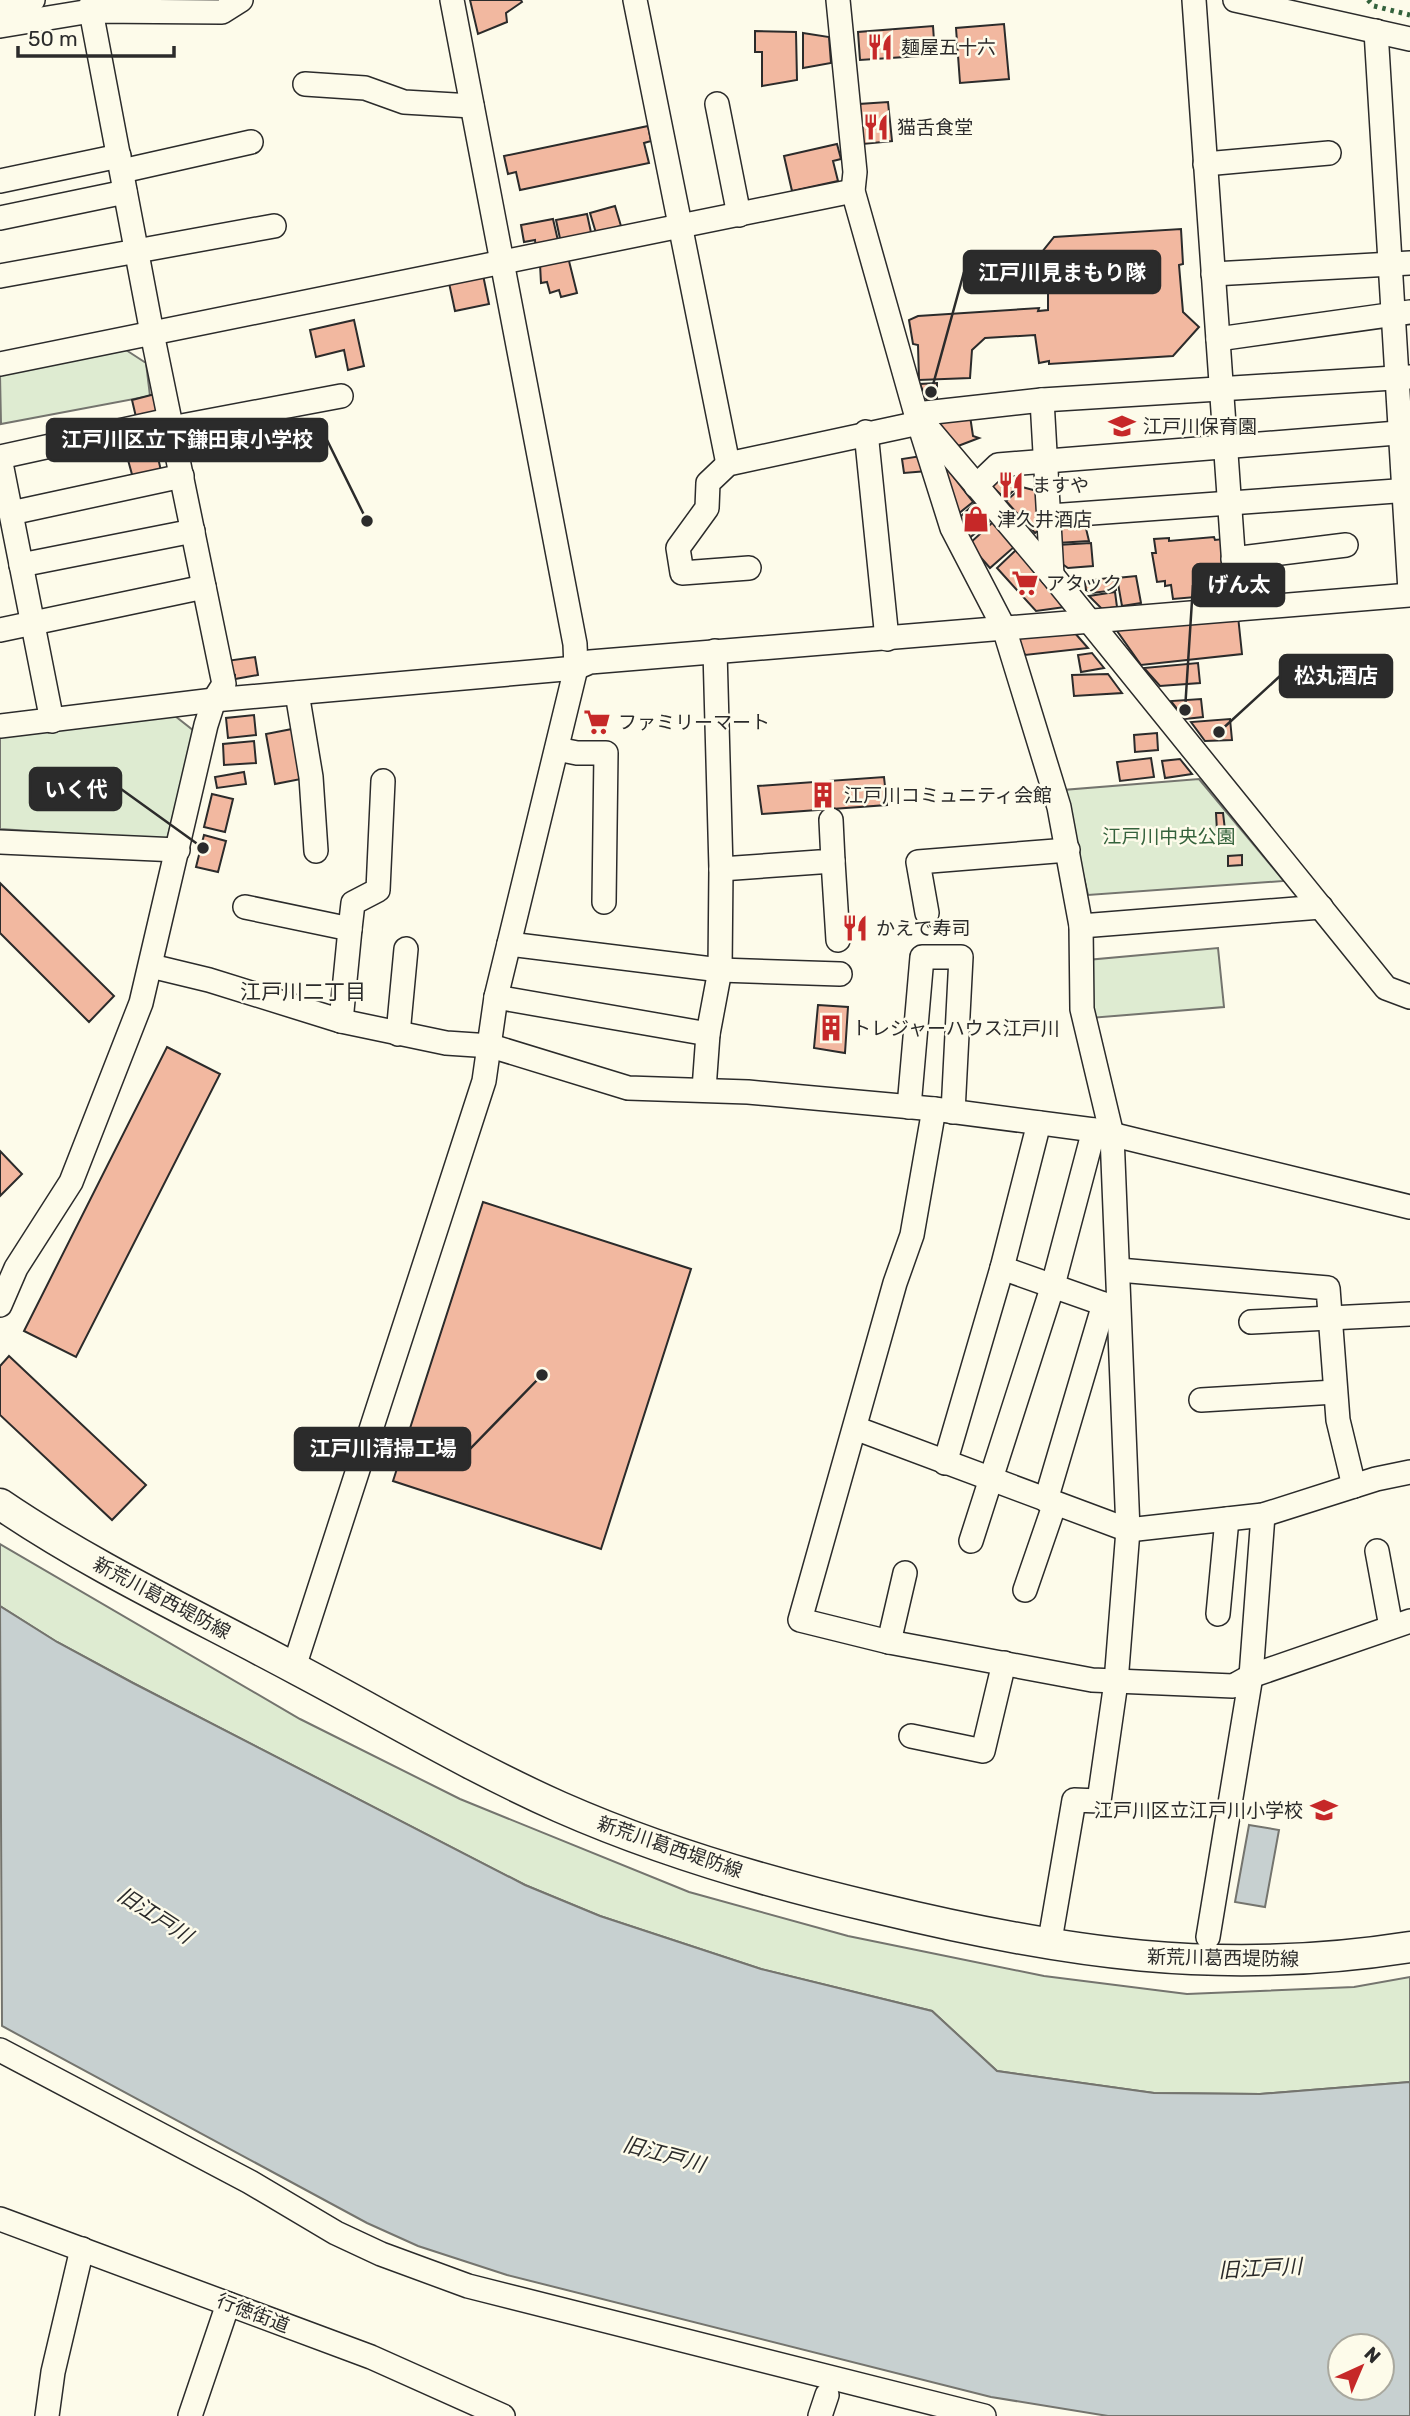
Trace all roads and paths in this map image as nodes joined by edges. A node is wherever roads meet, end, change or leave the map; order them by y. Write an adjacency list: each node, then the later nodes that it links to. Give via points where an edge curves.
1 (33, 0): 9 (street)
2 (241, 0): 8 (street, via 222,12)
3 (452, 0): 16 (street)
4 (635, 0): 26 (street)
5 (838, 0): 22 (street)
6 (1194, 0): 19 (street)
7 (1236, 0): 10 (street)
8 (92, 6): 11 (street); 20 (street)
9 (0, 7)
10 (1335, 10): 12 (street)
11 (0, 26)
12 (1376, 32): 13 (street); 29 (street)
13 (1410, 39)
14 (305, 84): 16 (street, via 365,88 404,102)
15 (717, 104): 23 (street)
16 (472, 106): 28 (street)
17 (251, 142): 20 (street)
18 (1329, 153): 19 (street)
19 (1205, 164): 30 (street)
20 (122, 173): 21 (street); 24 (street); 27 (street)
21 (0, 181)
22 (853, 191): 23 (street); 40 (street)
23 (739, 215): 26 (street)
24 (0, 218)
25 (274, 226): 27 (street)
26 (680, 228): 28 (street); 47 (street)
27 (136, 251): 31 (street); 33 (street)
28 (503, 262): 33 (street); 69 (street)
29 (1400, 263): 30 (street); 32 (street)
30 (1213, 274): 34 (street)
31 (0, 276)
32 (1401, 312): 34 (street); 36 (street)
33 (152, 333): 35 (street); 41 (street)
34 (1218, 339): 37 (street)
35 (0, 364)
36 (1404, 377): 37 (street); 43 (street)
37 (1221, 388): 39 (street); 44 (street)
38 (341, 396): 41 (street)
39 (1042, 400): 40 (street); 46 (street)
40 (918, 419): 42 (street); 49 (street); 65 (street, via 953,528)
41 (170, 424): 45 (street); 48 (street)
42 (866, 432): 47 (street); 67 (street)
43 (1405, 433): 44 (street); 50 (street)
44 (1225, 445): 46 (street); 51 (street)
45 (0, 458): 53 (street)
46 (1046, 461): 49 (street, via 999,465); 52 (street)
47 (729, 464): 58 (street, via 708,483 707,508 678,548 682,573)
48 (182, 475): 53 (street); 54 (street)
49 (976, 486): 59 (street)
50 (1407, 491): 51 (street); 61 (street)
51 (1229, 503): 52 (street); 56 (street)
52 (1050, 516): 59 (street)
53 (7, 518): 57 (street)
54 (193, 531): 57 (street); 60 (street)
55 (1346, 545): 56 (street)
56 (1233, 559): 62 (street)
57 (21, 565): 64 (street)
58 (749, 568)
59 (1052, 575): 63 (street)
60 (204, 587): 64 (street); 71 (street, via 224,684)
61 (1410, 593): 62 (street)
62 (1237, 610): 63 (street)
63 (1088, 621): 65 (street); 85 (street)
64 (33, 624): 66 (street); 72 (street)
65 (1004, 628): 67 (street); 79 (street)
66 (0, 631)
67 (887, 639): 68 (street)
68 (715, 651): 69 (street, via 590,662); 82 (street)
69 (576, 668): 70 (street); 74 (street)
70 (297, 693): 71 (street); 80 (street, via 311,777)
71 (214, 700): 72 (street); 78 (street)
72 (52, 721): 73 (street)
73 (0, 726)
74 (557, 749): 83 (street, via 606,753); 90 (street)
75 (383, 781): 88 (street, via 379,890 354,903)
76 (831, 820): 81 (street)
77 (0, 842): 78 (street)
78 (178, 850): 92 (street)
79 (1068, 850): 86 (street, via 918,862); 87 (street)
80 (316, 851)
81 (833, 861): 82 (street); 89 (street)
82 (721, 869): 93 (street)
83 (604, 902)
84 (245, 907): 88 (street)
85 (1321, 907): 87 (street); 95 (street, via 1386,988)
86 (927, 913)
87 (1081, 926): 105 (street, via 1082,1009)
88 (350, 929): 97 (street)
89 (838, 940)
90 (509, 944): 93 (street); 96 (street)
91 (406, 949): 98 (street)
92 (151, 966): 97 (street); 110 (street, via 71,1182 16,1268)
93 (720, 970): 94 (street); 99 (street)
94 (840, 974)
95 (1410, 997)
96 (496, 998): 99 (street); 100 (street)
97 (341, 1021): 98 (street)
98 (398, 1034): 100 (street)
99 (708, 1034): 101 (street)
100 (491, 1046): 101 (street, via 628,1088); 135 (street, via 453,1182)
101 (704, 1089): 102 (street)
102 (909, 1107): 103 (street); 103 (street, via 922,957 961,957)
103 (944, 1110): 104 (street); 117 (street)
104 (1039, 1123): 105 (street); 107 (street)
105 (1103, 1133): 106 (street); 108 (street); 109 (street)
106 (1410, 1207)
107 (1002, 1268): 109 (street); 118 (street)
108 (1119, 1269): 111 (street); 113 (street, via 1328,1288)
109 (1053, 1285): 111 (street); 120 (street)
110 (0, 1305)
111 (1113, 1307): 122 (street); 126 (street)
112 (1410, 1314): 113 (street)
113 (1330, 1319): 114 (street); 115 (street)
114 (1251, 1322)
115 (1335, 1392): 116 (street); 121 (street)
116 (1201, 1400)
117 (855, 1428): 118 (street); 133 (street, via 800,1620)
118 (945, 1463): 120 (street)
119 (1410, 1472): 121 (street)
120 (993, 1480): 122 (street); 127 (street)
121 (1354, 1486): 124 (street)
122 (1051, 1501): 126 (street); 130 (street)
123 (0, 1504): 135 (main road, 新荒川葛西堤防線, via 113,1572)
124 (1263, 1515): 125 (street); 136 (street)
125 (1227, 1519): 126 (street); 131 (street)
126 (1129, 1530): 137 (street)
127 (971, 1541)
128 (1377, 1551): 132 (street)
129 (905, 1573): 133 (street)
130 (1025, 1590)
131 (1218, 1615)
132 (1401, 1624): 136 (street)
133 (889, 1642): 134 (street)
134 (1004, 1664): 137 (street); 138 (street, via 983,1752)
135 (294, 1667): 140 (main road, 新荒川葛西堤防線, via 491,1774 643,1841 795,1889)
136 (1251, 1676): 137 (street, via 1233,1686); 139 (street)
137 (1116, 1682): 140 (street, via 1099,1801 1074,1800)
138 (911, 1736)
139 (1208, 1937)
140 (1049, 1946): 141 (main road, 新荒川葛西堤防線, via 1241,1963 1328,1959)
141 (1410, 1947)
142 (0, 2050): 149 (street, via 250,2182 336,2233 420,2270)
143 (0, 2219): 144 (street, 行徳街道)
144 (82, 2249): 145 (street, 行徳街道); 146 (street)
145 (228, 2304): 147 (street); 148 (street, 行徳街道, via 371,2357)
146 (47, 2416)
147 (190, 2416)
148 (503, 2416)
149 (984, 2416)

